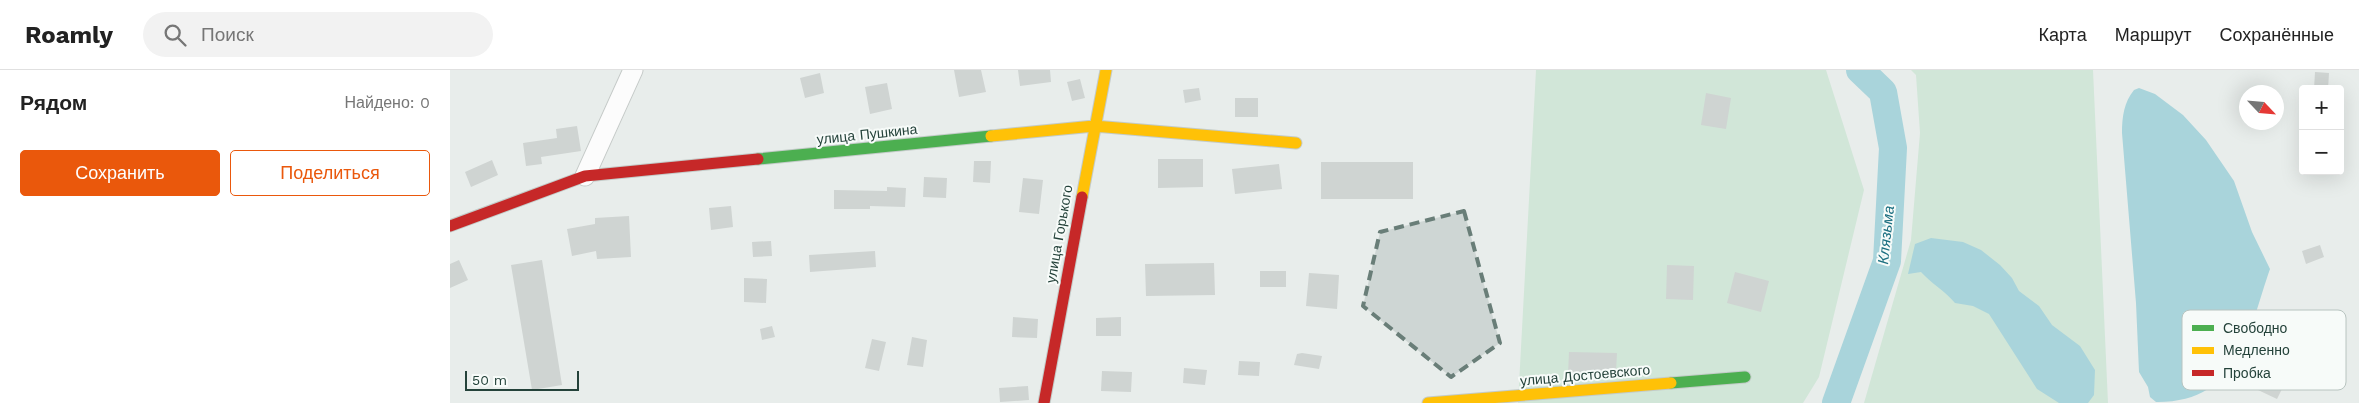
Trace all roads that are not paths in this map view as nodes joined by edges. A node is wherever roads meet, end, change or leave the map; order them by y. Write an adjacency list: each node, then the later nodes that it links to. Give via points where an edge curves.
1 (633, 70): 5 (street)
2 (1106, 70): 3 (street, улица Горького)
3 (1094, 126): 4 (street, улица Пушкина); 5 (street, улица Пушкина); 8 (street, улица Горького)
4 (1296, 143)
5 (585, 176): 6 (street, улица Пушкина)
6 (450, 226)
7 (1745, 377): 9 (street, улица Достоевского)
8 (1044, 403)
9 (1428, 403)

